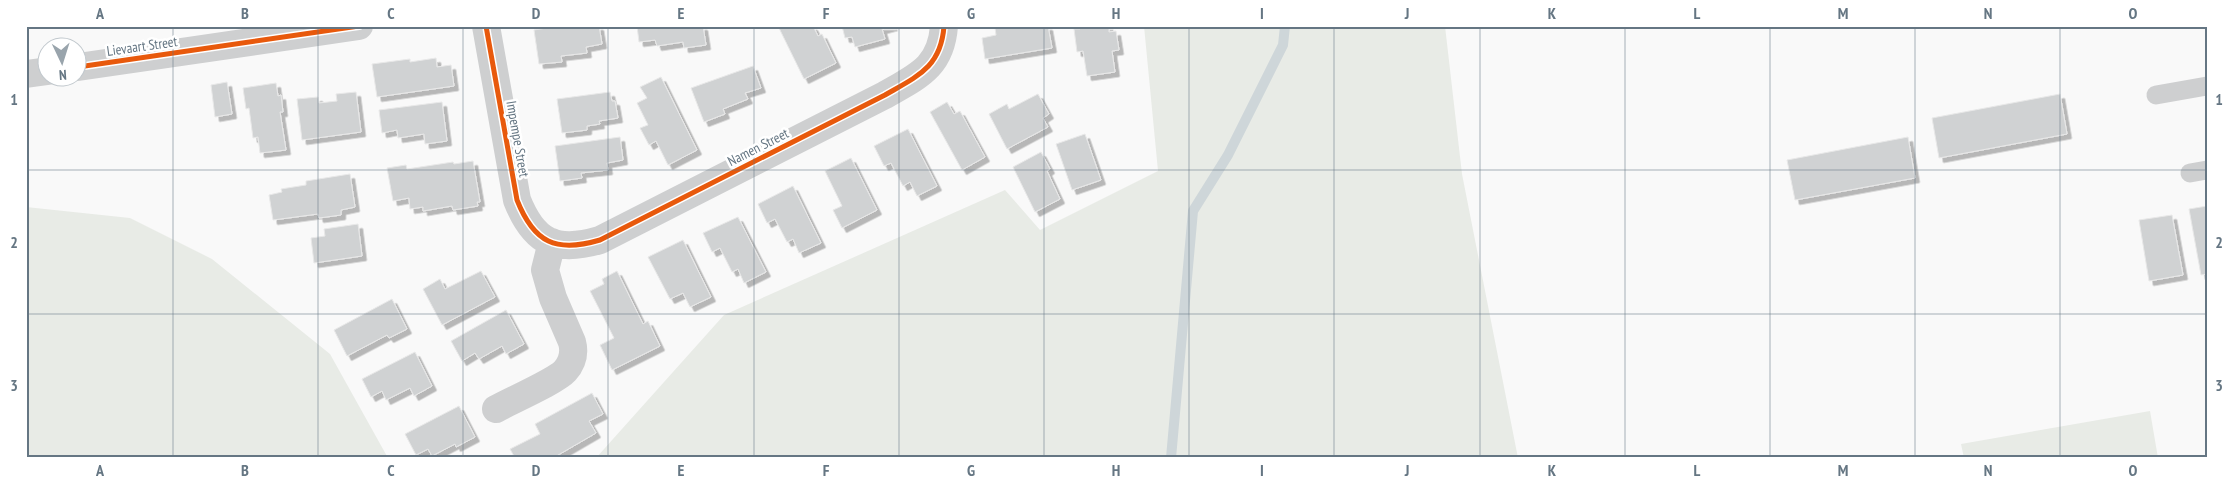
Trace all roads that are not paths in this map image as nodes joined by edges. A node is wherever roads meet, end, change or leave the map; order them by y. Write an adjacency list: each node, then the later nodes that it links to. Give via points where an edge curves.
1 (359, 26): 4 (street, Lievaart Street)
2 (486, 26): 8 (street, Impempe Street, via 518,200 528,225)
3 (944, 26): 8 (street, Namen Street, via 942,44 936,57 914,78 886,95 600,240 576,246)
4 (245, 34): 5 (street, Lievaart Street)
5 (88, 65)
6 (2207, 86): 7 (lane)
7 (2156, 95)
8 (552, 242): 9 (street, via 545,270 574,348 571,361 564,373)
9 (496, 409)

